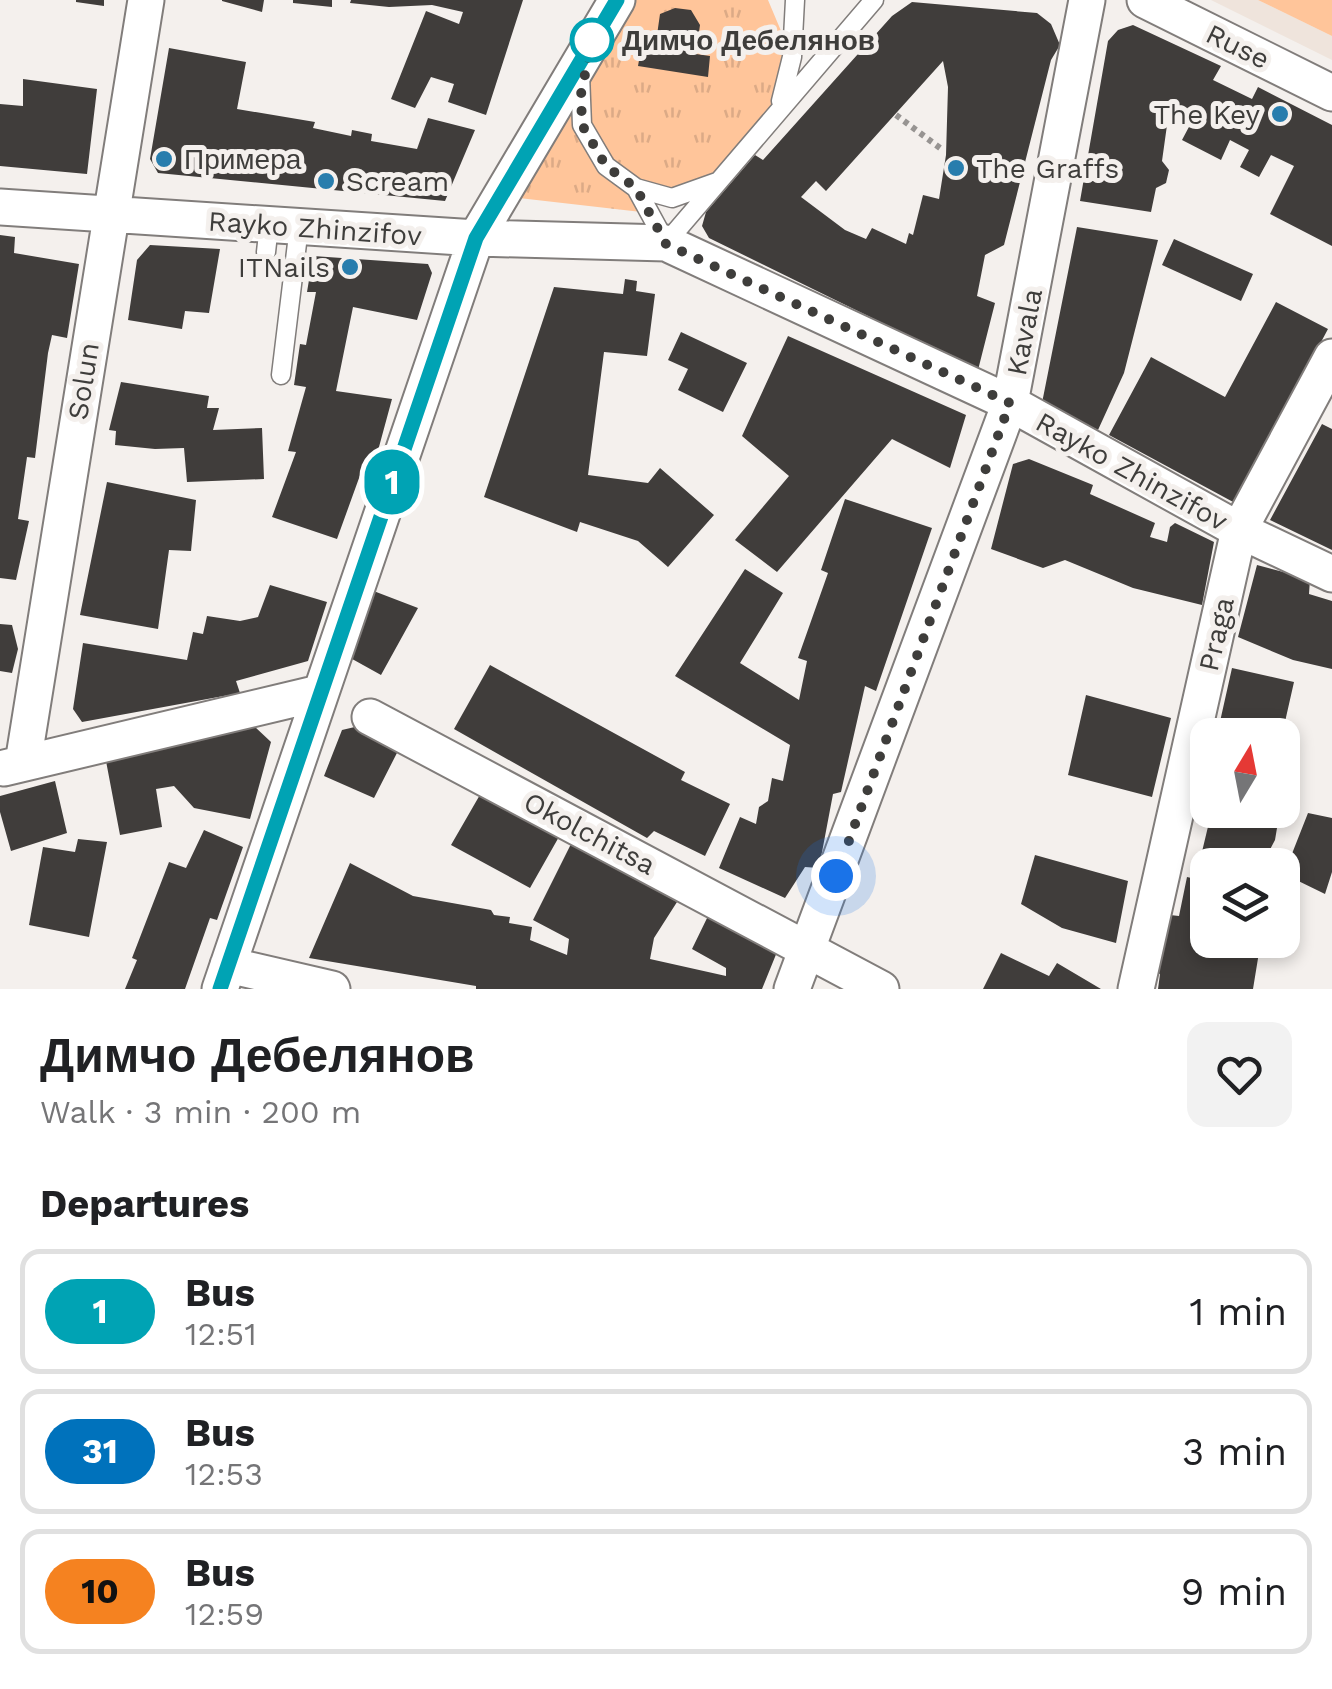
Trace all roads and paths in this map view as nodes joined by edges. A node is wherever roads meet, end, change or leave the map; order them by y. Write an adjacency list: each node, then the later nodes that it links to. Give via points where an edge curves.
1 (146, 0): 15 (street, Solun)
2 (617, 0): 7 (street)
3 (795, 0): 9 (lane, via 792,58)
4 (874, 0): 9 (lane)
5 (1086, 0): 21 (street, Kavala)
6 (1145, 0): 8 (street, Ruse)
7 (580, 63): 13 (lane, via 582,125 606,166); 17 (street)
8 (1332, 93)
9 (774, 115): 12 (lane)
10 (896, 115): 11 (path)
11 (940, 148)
12 (718, 182): 13 (lane, via 672,198); 18 (lane)
13 (636, 188): 18 (lane)
14 (0, 207): 15 (street, Rayko Zhinzifov)
15 (108, 215): 16 (street, Rayko Zhinzifov); 26 (street, Solun)
16 (278, 235): 17 (street, Rayko Zhinzifov); 20 (lane)
17 (476, 238): 18 (street, Rayko Zhinzifov); 24 (street)
18 (666, 244): 21 (street, Rayko Zhinzifov)
19 (1332, 357): 22 (street, Praga)
20 (281, 375)
21 (1010, 403): 22 (street, Rayko Zhinzifov); 27 (street, Kavala)
22 (1239, 530): 23 (street, Rayko Zhinzifov); 32 (street, Praga)
23 (1332, 574)
24 (319, 694): 26 (street); 28 (street)
25 (370, 717): 27 (street, Okolchitsa)
26 (12, 766)
27 (809, 949): 30 (street, Kavala); 31 (street, Okolchitsa)
28 (224, 977): 29 (street)
29 (332, 989)
30 (792, 989)
31 (881, 989)
32 (1136, 989)

